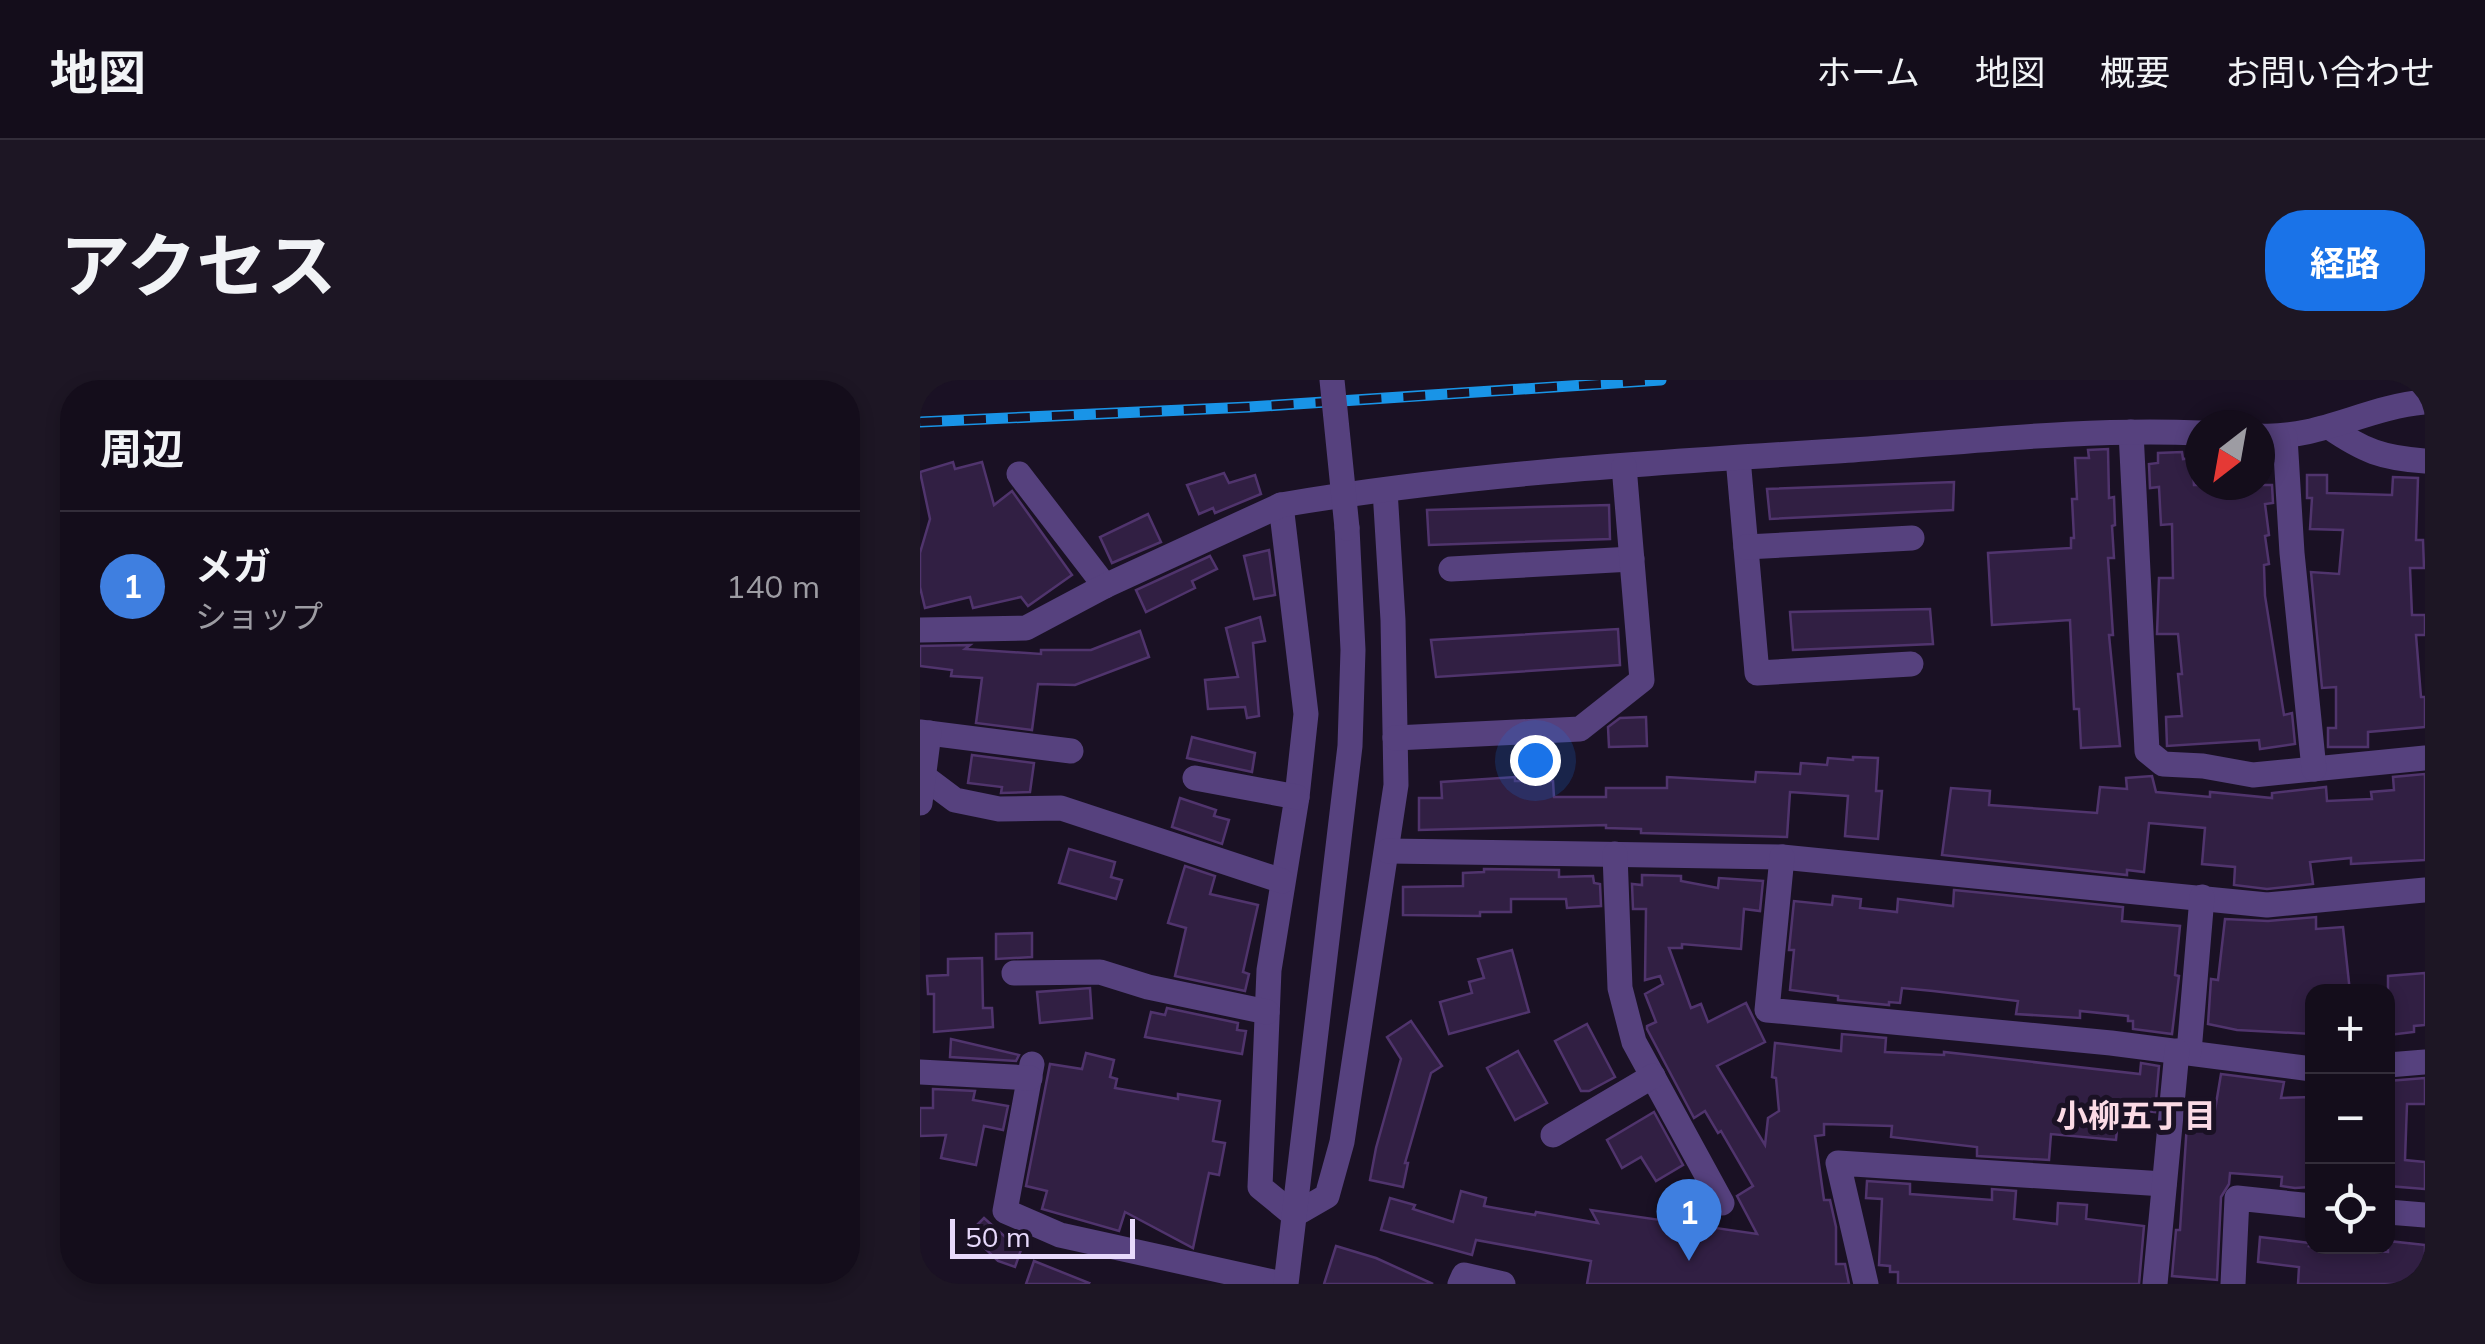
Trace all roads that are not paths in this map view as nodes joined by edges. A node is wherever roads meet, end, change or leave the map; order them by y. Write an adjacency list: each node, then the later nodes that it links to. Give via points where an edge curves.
1 (1332, 380): 49 (street, bridge, via 1347,528 1350,746)
2 (2425, 402): 3 (street)
3 (2328, 428): 6 (street); 9 (street, via 2366,452)
4 (2131, 432): 5 (street); 8 (street); 25 (street, via 2147,752 2163,764 2253,775)
5 (2185, 433)
6 (2275, 436)
7 (2275, 454): 25 (street)
8 (1738, 458): 10 (street); 15 (street)
9 (2425, 460)
10 (1624, 466): 12 (street); 16 (street)
11 (1019, 474): 18 (street)
12 (1385, 490): 13 (street); 22 (street)
13 (1280, 505): 18 (street); 28 (street, via 1306,714)
14 (1912, 538): 15 (street)
15 (1746, 547): 20 (street, via 1758,673)
16 (1632, 559): 17 (street); 22 (street, via 1642,680 1580,729)
17 (1451, 568)
18 (1104, 586): 19 (street, via 1026,628)
19 (920, 630)
20 (1911, 664)
21 (924, 733): 23 (street); 26 (street)
22 (1395, 738): 30 (street)
23 (1071, 751)
24 (2425, 758): 25 (street)
25 (2314, 769)
26 (924, 776): 29 (street); 33 (street, via 956,800 998,809 1061,808)
27 (1194, 778): 28 (street)
28 (1297, 797): 33 (street)
29 (920, 803)
30 (1388, 851): 31 (street); 49 (street, via 1342,1142 1326,1196)
31 (1615, 854): 32 (street); 43 (street, via 1620,988 1634,1042)
32 (1782, 858): 35 (street); 38 (street, via 1767,1010)
33 (1282, 881): 37 (street)
34 (2425, 890): 35 (street, via 2267,905)
35 (2202, 897): 38 (street)
36 (1014, 973): 37 (street, via 1100,972)
37 (1267, 1012): 49 (street, via 1260,1186)
38 (2183, 1052): 41 (street); 45 (street)
39 (2425, 1062): 40 (street)
40 (2395, 1065)
41 (2305, 1068)
42 (920, 1072): 51 (street, via 1031,1071 1005,1211 1060,1235)
43 (1653, 1076): 44 (street); 46 (street)
44 (1553, 1134)
45 (2164, 1184): 54 (street, via 1838,1164); 55 (street)
46 (1722, 1203)
47 (2305, 1205): 56 (street, via 2237,1198)
48 (2395, 1213): 50 (street)
49 (1294, 1215): 51 (street)
50 (2425, 1215)
51 (1284, 1284)
52 (1460, 1284): 53 (street, via 1464,1275)
53 (1504, 1284)
54 (1866, 1284)
55 (2155, 1284)
56 (2232, 1284)

